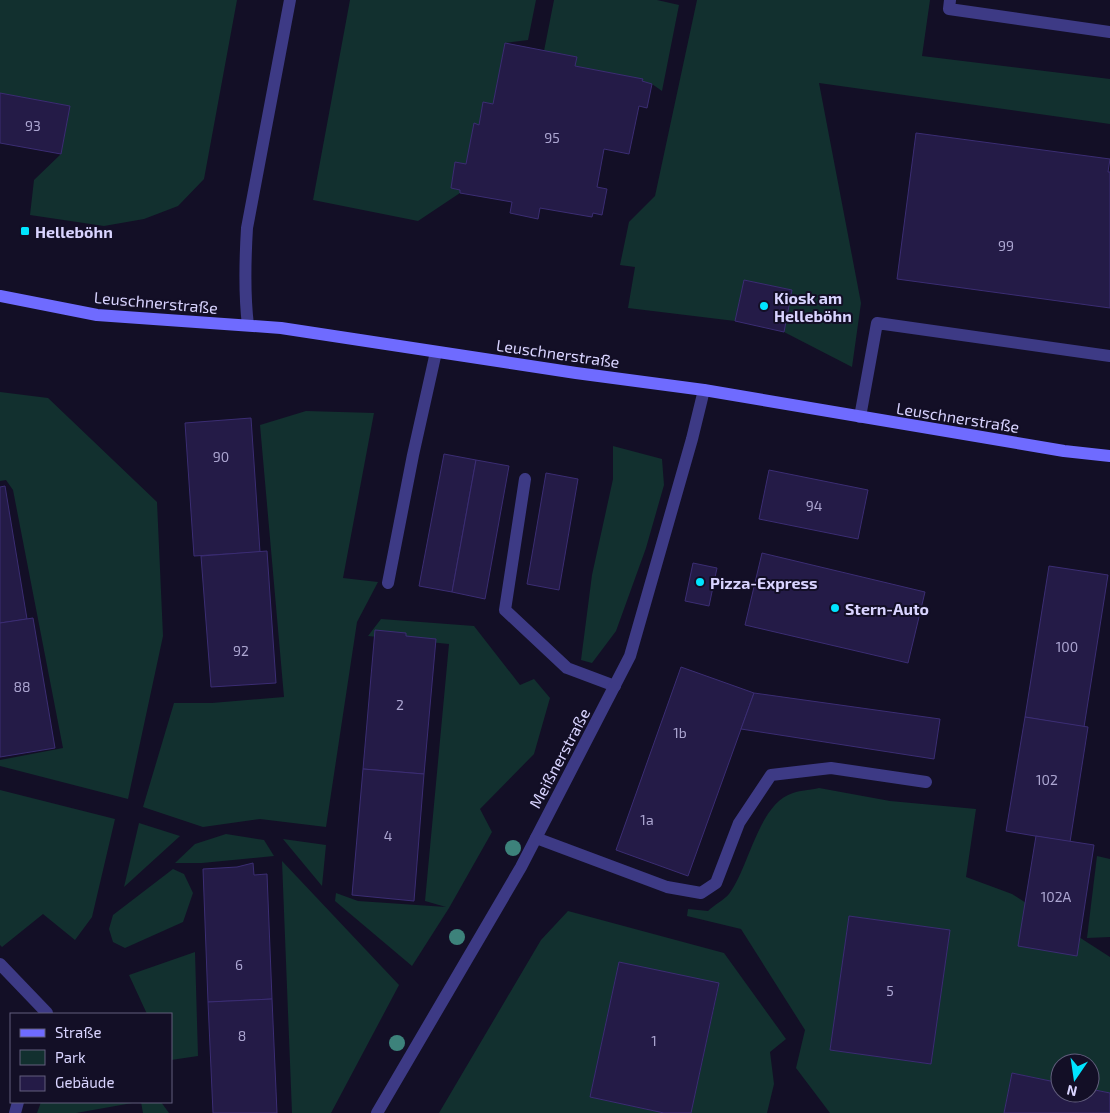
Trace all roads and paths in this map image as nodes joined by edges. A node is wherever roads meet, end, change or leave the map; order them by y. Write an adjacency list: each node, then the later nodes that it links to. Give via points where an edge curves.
1 (290, 0): 5 (street, via 247,228 245,293)
2 (950, 0): 3 (street, via 949,9)
3 (1110, 32)
4 (0, 296): 5 (main road, Leuschnerstraße, via 97,315)
5 (248, 325): 6 (main road, Leuschnerstraße)
6 (436, 352): 8 (main road, Leuschnerstraße); 12 (street)
7 (1110, 356): 9 (street, via 877,323)
8 (704, 390): 9 (main road, Leuschnerstraße); 13 (street, Meißnerstraße, via 630,656)
9 (860, 417): 10 (main road, Leuschnerstraße)
10 (1110, 456)
11 (526, 479): 13 (street, via 505,610 567,668)
12 (388, 583)
13 (615, 686): 15 (street, Meißnerstraße)
14 (926, 782): 15 (street, via 831,768 771,775 739,823 716,883 701,893 667,887)
15 (536, 838): 18 (street, Meißnerstraße)
16 (0, 964): 17 (street)
17 (46, 1013)
18 (377, 1113)

